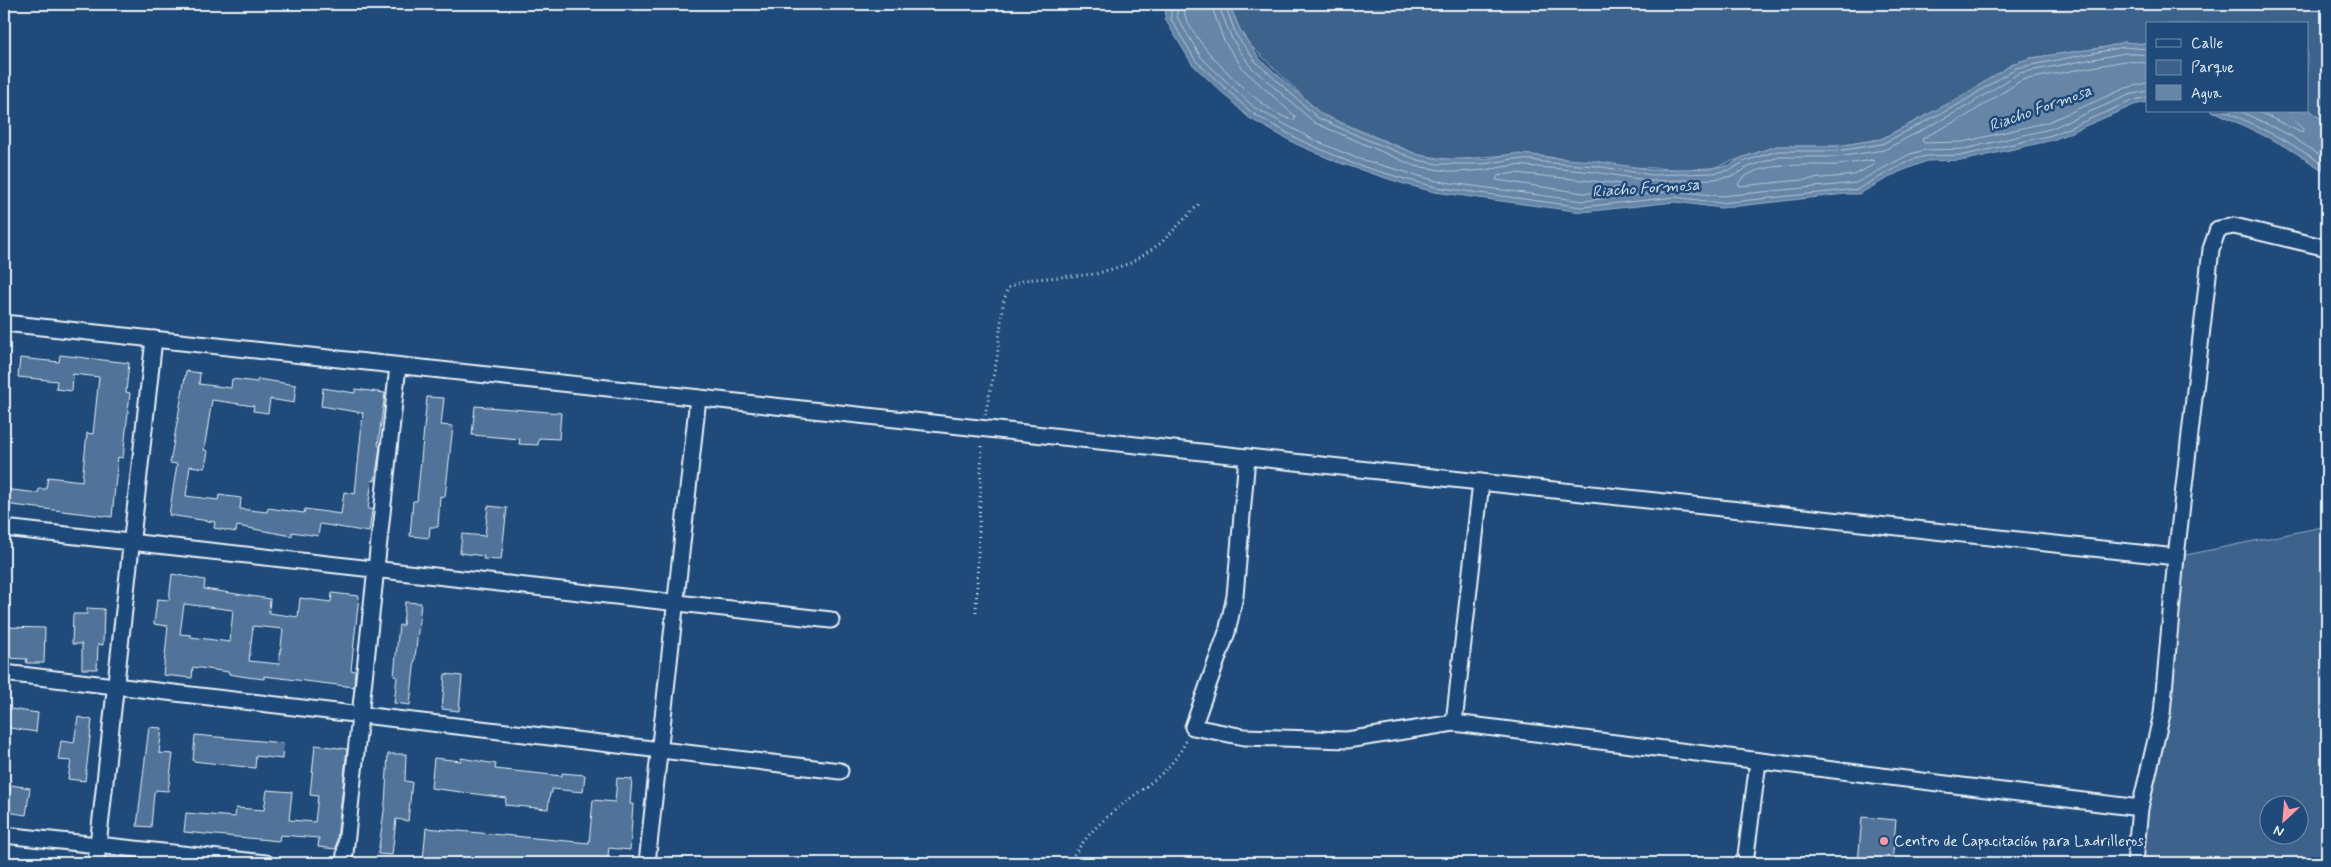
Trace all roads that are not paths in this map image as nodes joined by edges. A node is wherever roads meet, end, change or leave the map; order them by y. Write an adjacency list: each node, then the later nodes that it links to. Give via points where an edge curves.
1 (2327, 248): 10 (street, via 2234,226 2218,229 2211,249)
2 (4, 323): 3 (street)
3 (154, 339): 4 (street); 9 (street)
4 (398, 366): 5 (street); 11 (street)
5 (698, 398): 6 (street); 12 (street)
6 (1247, 457): 7 (street); 17 (street, via 1235,596 1227,632 1193,727 1244,737 1347,740)
7 (1481, 482): 10 (street); 17 (street)
8 (4, 528): 9 (street)
9 (132, 543): 11 (street); 15 (street)
10 (2176, 556): 21 (street, via 2162,714)
11 (376, 570): 12 (street); 16 (street)
12 (675, 603): 13 (street); 18 (street)
13 (831, 620)
14 (4, 673): 15 (street)
15 (116, 686): 16 (street); 23 (street)
16 (360, 715): 18 (street); 26 (street)
17 (1454, 723): 19 (street)
18 (659, 750): 20 (street); 27 (street)
19 (1758, 762): 21 (street); 28 (street)
20 (840, 771)
21 (2140, 808): 29 (street)
22 (4, 835): 23 (street)
23 (98, 846): 24 (street); 25 (street)
24 (96, 863)
25 (266, 863)
26 (344, 863)
27 (647, 863)
28 (1744, 863)
29 (2135, 863)

